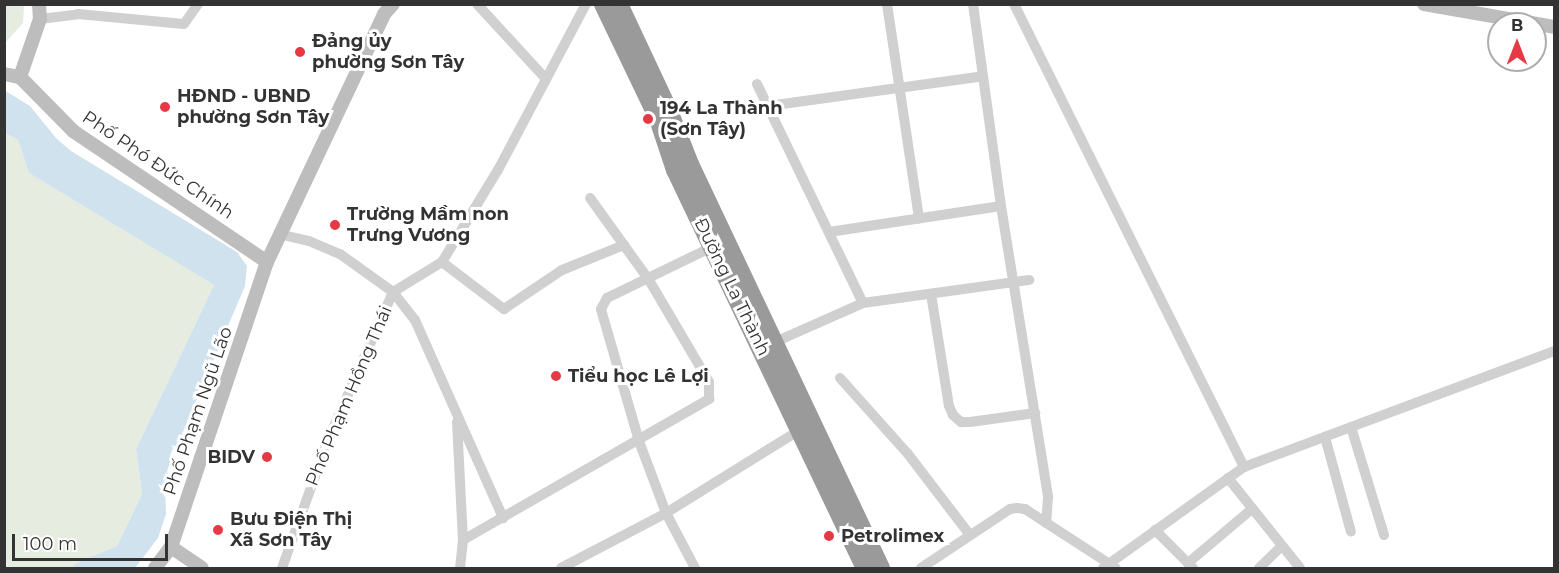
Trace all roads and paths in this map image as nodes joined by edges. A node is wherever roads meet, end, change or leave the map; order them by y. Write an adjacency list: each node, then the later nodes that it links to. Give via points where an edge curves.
1 (39, 4): 12 (main road)
2 (198, 4): 12 (street, via 184,24 78,14)
3 (393, 4): 25 (main road, Phố Phạm Ngũ Lão, via 384,14)
4 (477, 4): 17 (street)
5 (586, 4): 17 (street)
6 (603, 4): 27 (highway, Đường La Thành, via 658,119 675,170)
7 (619, 4): 36 (highway, Đường La Thành, via 690,164)
8 (887, 4): 19 (street)
9 (973, 4): 16 (street)
10 (1014, 4): 45 (street)
11 (1424, 4): 13 (main road)
12 (40, 19): 15 (main road)
13 (1554, 27)
14 (4, 74): 15 (main road)
15 (20, 76): 28 (main road, Phố Phó Đức Chính, via 73,131)
16 (983, 76): 19 (street); 22 (street)
17 (546, 79): 29 (street, via 498,170)
18 (757, 84): 20 (street)
19 (899, 88): 20 (street); 23 (street)
20 (768, 106): 24 (street)
21 (590, 198): 26 (street)
22 (1001, 207): 23 (street); 32 (street)
23 (919, 219): 24 (street)
24 (829, 232): 35 (street)
25 (283, 235): 28 (main road, Phố Phạm Ngũ Lão); 33 (street, via 340,254)
26 (624, 245): 29 (street, via 562,270 504,309); 30 (street)
27 (712, 247): 30 (street); 42 (highway, Đường La Thành)
28 (267, 262): 57 (main road, Phố Phạm Ngũ Lão)
29 (442, 262): 33 (street)
30 (647, 277): 44 (street, via 607,298 601,309); 44 (street, via 709,382 710,391 709,399 700,406)
31 (1029, 280): 32 (street)
32 (1013, 283): 34 (street); 39 (street)
33 (393, 292): 40 (street, via 415,321); 62 (street, Phố Phạm Hồng Thái, via 328,440)
34 (931, 294): 35 (street); 39 (street, via 953,415 961,422 970,422)
35 (863, 303): 36 (street)
36 (776, 342): 67 (highway, Đường La Thành)
37 (1554, 351): 41 (street)
38 (840, 378): 53 (street, via 908,454)
39 (1035, 413): 50 (street, via 1048,497)
40 (456, 414): 49 (street); 55 (street)
41 (1351, 427): 43 (street); 54 (street)
42 (800, 430): 48 (street); 66 (highway, Đường La Thành)
43 (1324, 437): 45 (street); 52 (street)
44 (639, 441): 48 (street); 49 (street)
45 (1244, 467): 46 (street)
46 (1228, 478): 47 (street); 51 (street)
47 (1252, 509): 56 (street); 58 (street)
48 (666, 513): 64 (street); 65 (street)
49 (503, 518): 55 (street)
50 (1046, 523): 53 (street, via 1026,509 1010,509); 59 (street)
51 (1155, 530): 58 (street); 59 (street)
52 (1351, 532)
53 (970, 535): 68 (street)
54 (1384, 535)
55 (463, 540): 63 (street)
56 (1282, 546): 69 (street); 70 (street)
57 (171, 547): 60 (main road, Phố Phạm Ngũ Lão); 61 (main road)
58 (1190, 566)
59 (1110, 567)
60 (155, 568)
61 (202, 568)
62 (282, 568)
63 (460, 568)
64 (561, 568)
65 (695, 568)
66 (865, 568)
67 (881, 568)
68 (921, 568)
69 (1259, 568)
70 (1300, 568)

